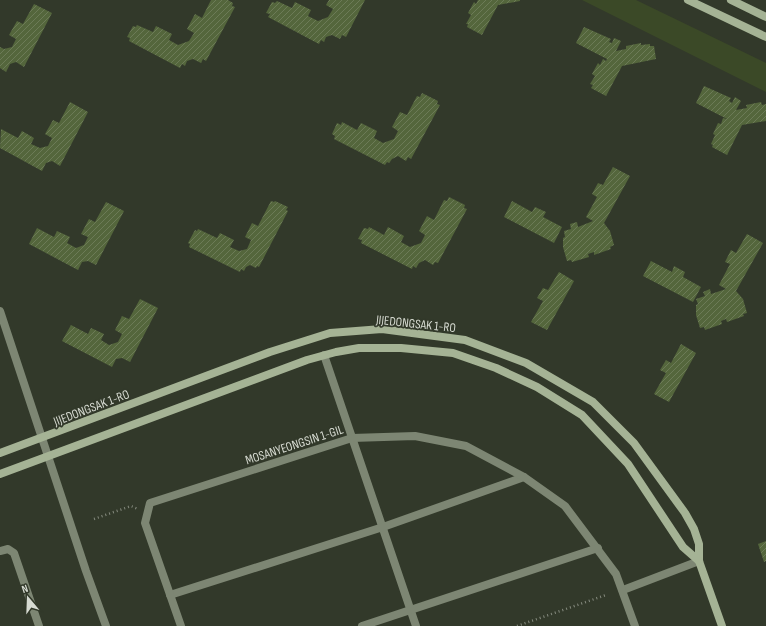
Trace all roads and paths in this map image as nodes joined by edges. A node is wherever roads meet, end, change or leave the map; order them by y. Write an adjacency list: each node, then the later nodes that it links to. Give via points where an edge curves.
1 (688, 0): 4 (street)
2 (732, 0): 3 (street)
3 (766, 17)
4 (766, 37)
5 (0, 311): 7 (street)
6 (324, 355): 8 (street); 10 (street, JIJEDONGSAK 1-RO); 18 (street, JIJEDONGSAK 1-RO, via 359,348 401,348 453,353 496,368 537,387 588,420 628,464 683,547)
7 (42, 438): 9 (street, JIJEDONGSAK 1-RO); 10 (street); 18 (street, JIJEDONGSAK 1-RO, via 270,352 330,333 382,329 465,340 526,363 593,402 634,443 685,513 699,544)
8 (352, 438): 12 (street, MOSANYEONGSIN 1-GIL, via 415,436 466,446); 13 (street, MOSANYEONGSIN 1-GIL, via 150,503); 15 (street)
9 (0, 453)
10 (48, 456): 11 (street, JIJEDONGSAK 1-RO); 24 (street)
11 (0, 474)
12 (524, 477): 15 (street); 16 (street, MOSANYEONGSIN 1-GIL, via 565,506)
13 (148, 512): 14 (path, via 131,506); 20 (street, via 145,523)
14 (94, 519)
15 (383, 527): 20 (street); 22 (street)
16 (598, 548): 19 (street, MOSANYEONGSIN 1-GIL, via 616,574); 22 (street)
17 (0, 551): 23 (street, via 8,549 14,553)
18 (699, 562): 19 (street); 30 (street, JIJEDONGSAK 1-RO)
19 (623, 590): 29 (street, MOSANYEONGSIN 1-GIL)
20 (170, 595): 25 (street)
21 (606, 595): 28 (path)
22 (411, 610): 26 (street); 27 (street)
23 (39, 626)
24 (106, 626)
25 (181, 626)
26 (362, 626)
27 (416, 626)
28 (517, 626)
29 (635, 626)
30 (722, 626)

